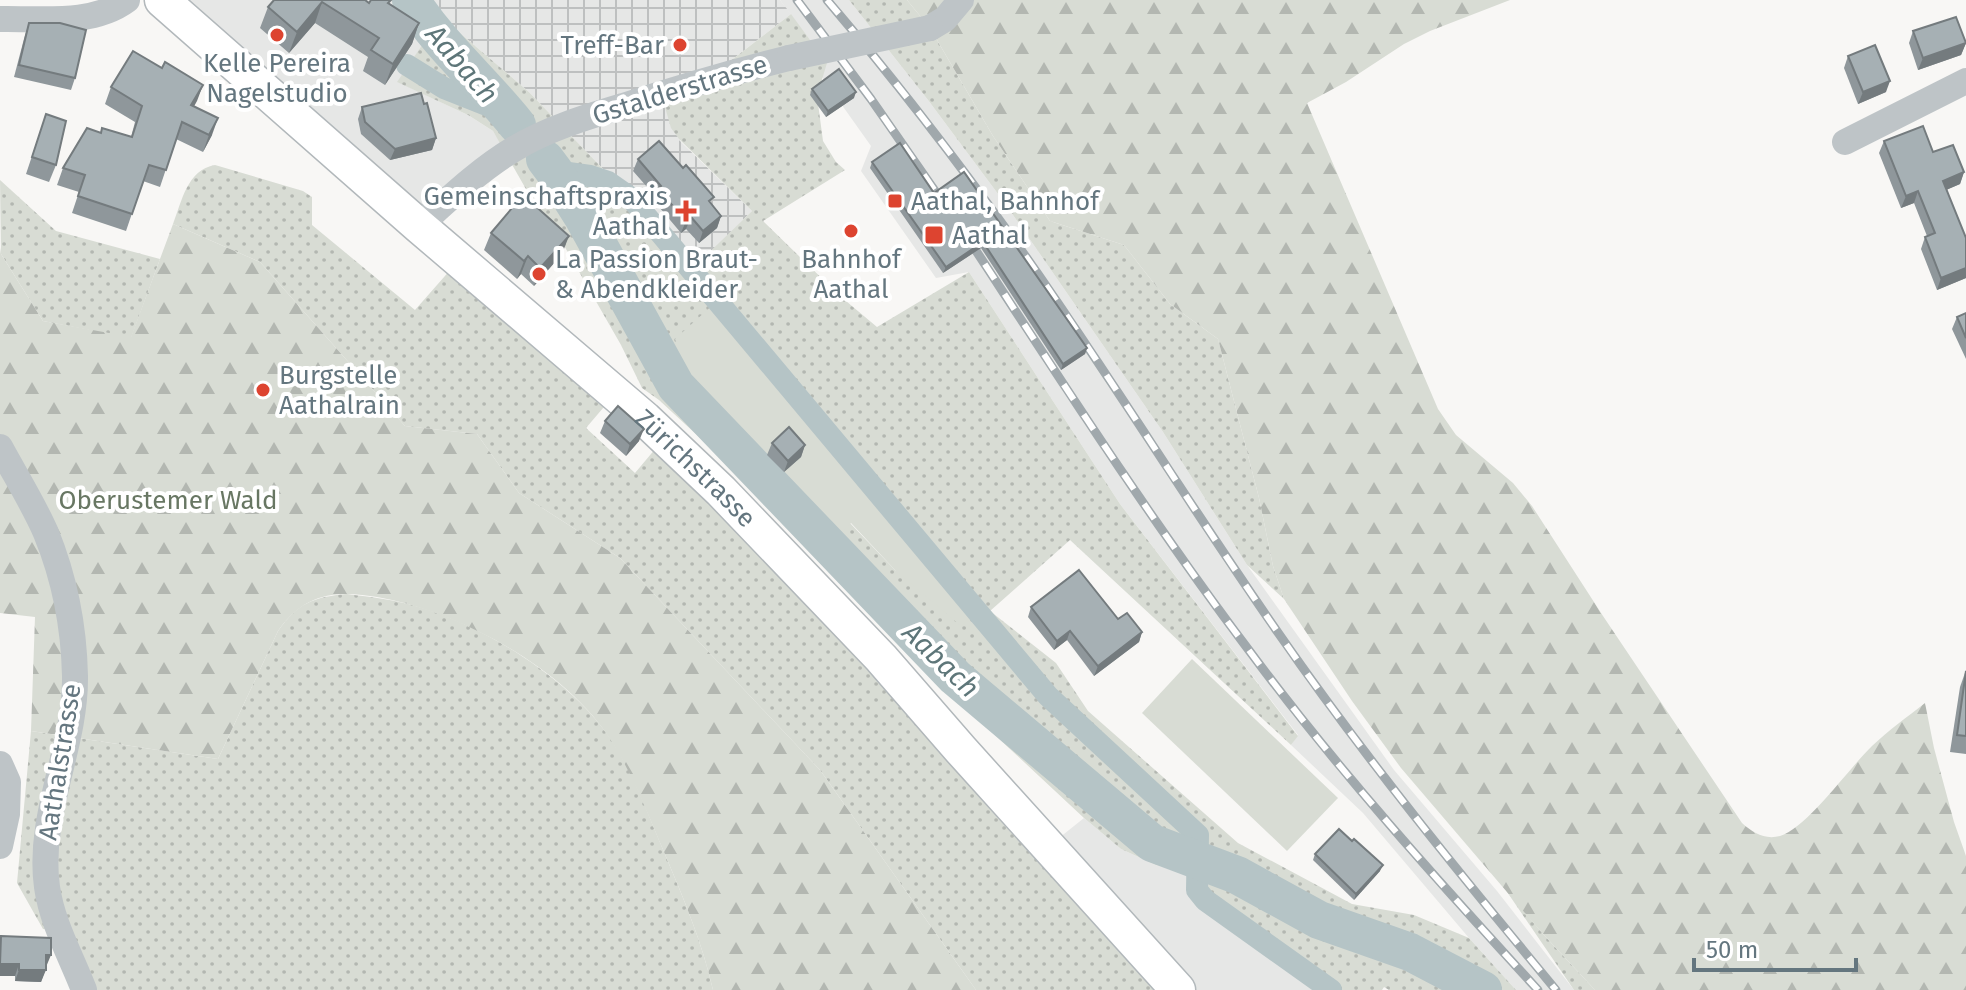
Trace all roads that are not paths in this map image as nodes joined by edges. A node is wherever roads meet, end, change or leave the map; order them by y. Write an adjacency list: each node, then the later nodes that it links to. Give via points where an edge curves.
1 (127, 0): 4 (street, via 84,17)
2 (162, 0): 7 (main road, Zürichstrasse)
3 (961, 0): 7 (street, Gstalderstrasse, bridge, via 930,28 707,79 533,139 493,163)
4 (0, 19)
5 (1966, 81): 6 (street)
6 (1845, 142)
7 (419, 226): 12 (main road, Zürichstrasse, via 654,428 740,510 871,647)
8 (0, 447): 11 (street, Aathalstrasse, via 44,530 65,594 74,656 73,716 52,807 47,886)
9 (0, 764): 10 (street, via 8,782)
10 (0, 846)
11 (84, 990)
12 (1178, 990)

